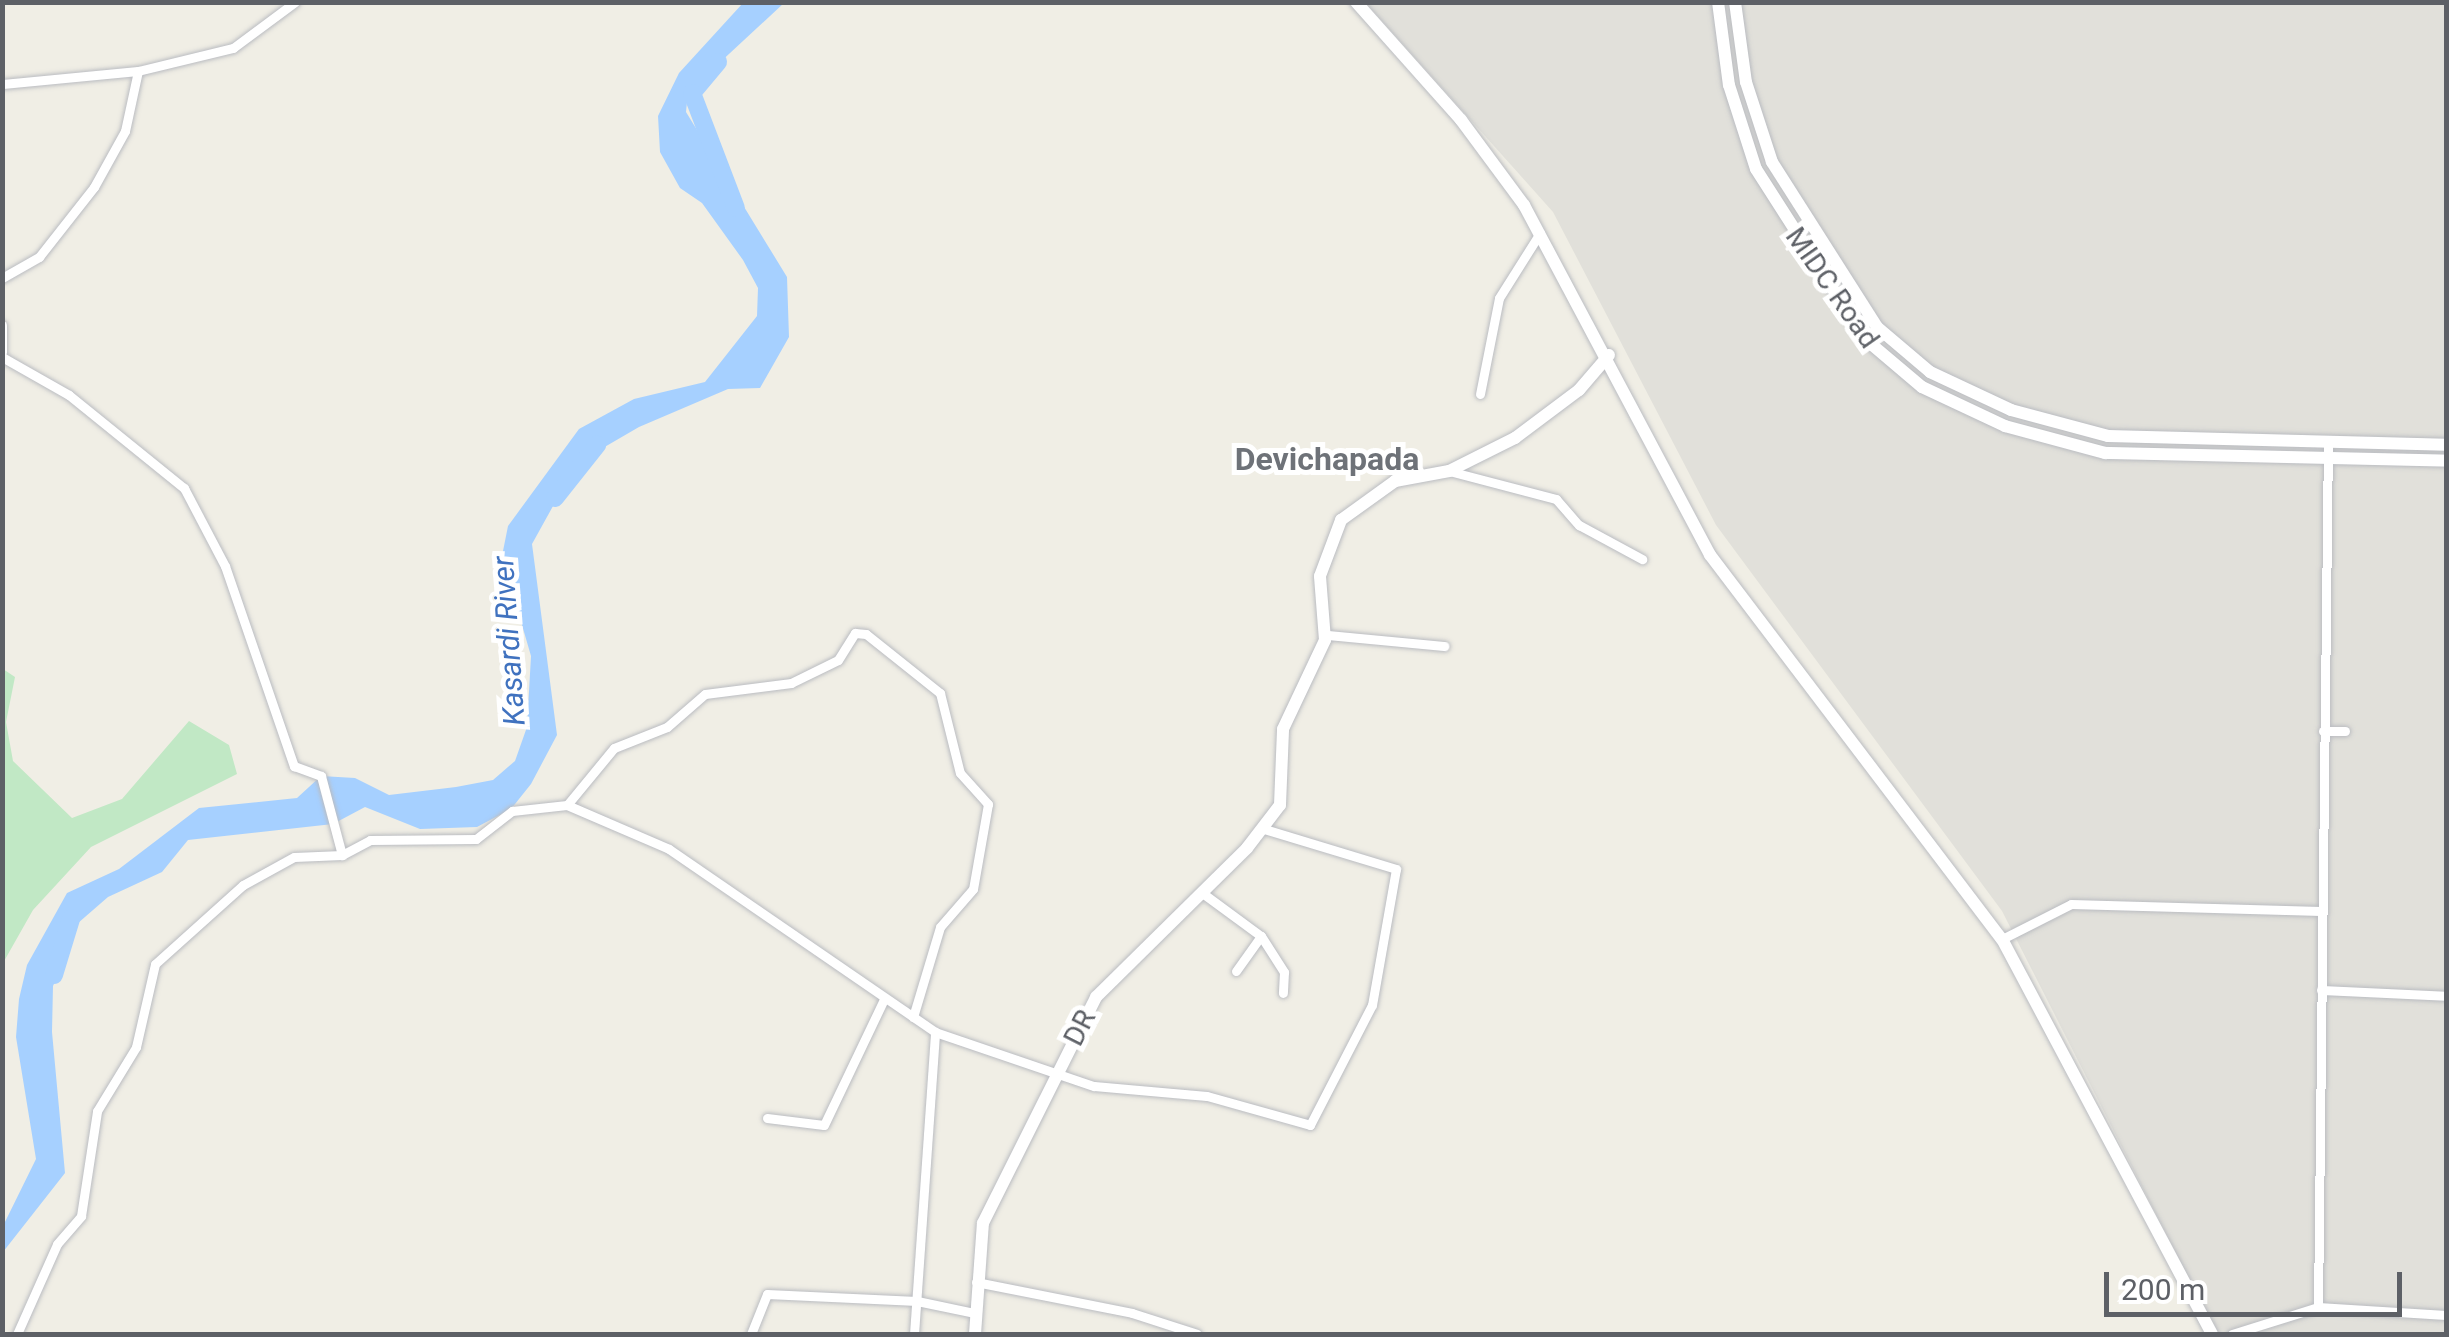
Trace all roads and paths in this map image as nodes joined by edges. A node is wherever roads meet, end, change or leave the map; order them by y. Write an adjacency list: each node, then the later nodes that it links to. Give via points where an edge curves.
1 (294, 2): 5 (street, via 233,48)
2 (1356, 2): 7 (main road, via 1461,120)
3 (1718, 2): 15 (main road, MIDC Road, via 1729,86 1756,169 1811,266 1882,360 1976,414 2088,449 2164,459)
4 (1735, 2): 13 (main road, MIDC Road, via 1746,82 1772,162 1826,256 1894,347 1982,399 2108,436)
5 (138, 71): 6 (street); 8 (street, via 125,131 94,187 38,257)
6 (2, 84)
7 (1540, 233): 11 (main road); 12 (street, via 1499,298)
8 (2, 278)
9 (2, 325): 10 (street)
10 (2, 355): 25 (street, via 69,395 184,488 224,566 294,766 321,776)
11 (1609, 356): 17 (main road, via 1546,415); 29 (main road, via 1735,593)
12 (1480, 394)
13 (2328, 444): 14 (main road, MIDC Road); 15 (street)
14 (2446, 445)
15 (2328, 461): 16 (main road, MIDC Road); 21 (street)
16 (2446, 461)
17 (1450, 472): 18 (street, via 1556,500 1578,525); 19 (main road, via 1396,481 1341,520 1320,576)
18 (1642, 559)
19 (1327, 635): 20 (street); 24 (main road, DR, via 1284,729 1280,804)
20 (1444, 646)
21 (2324, 731): 22 (street); 27 (street)
22 (2345, 731)
23 (567, 805): 25 (street, via 512,812 476,839 370,840); 34 (street, via 669,849); 35 (street, via 614,748 667,727 704,694 791,684 838,660 855,633 866,634 940,692 960,774 988,804 972,889 940,927)
24 (1264, 829): 26 (main road, DR); 37 (street, via 1396,869 1373,1001 1315,1122 1304,1125 1207,1096 1094,1086)
25 (342, 855): 44 (street, via 294,857 243,885 154,964 136,1047 97,1111 81,1216 57,1244)
26 (1201, 892): 28 (street); 37 (main road, DR, via 1113,974)
27 (2322, 910): 29 (street, via 2070,904); 31 (street)
28 (1262, 936): 30 (street); 32 (street, via 1284,972)
29 (2002, 940): 49 (main road)
30 (1236, 971)
31 (2321, 990): 33 (street); 41 (street)
32 (1282, 994)
33 (2446, 996)
34 (884, 1000): 35 (street); 38 (street, via 826,1123)
35 (913, 1017): 36 (street)
36 (934, 1032): 37 (street); 40 (street)
37 (1059, 1070): 39 (main road, DR, via 982,1223)
38 (766, 1118)
39 (973, 1282): 42 (main road, DR); 48 (street, via 1132,1313)
40 (917, 1301): 42 (street); 45 (street, via 767,1294); 46 (street)
41 (2318, 1308): 43 (street); 50 (street)
42 (974, 1313): 47 (main road, DR)
43 (2446, 1315)
44 (17, 1334)
45 (751, 1334)
46 (914, 1334)
47 (974, 1334)
48 (1197, 1334)
49 (2212, 1334)
50 (2232, 1334)

